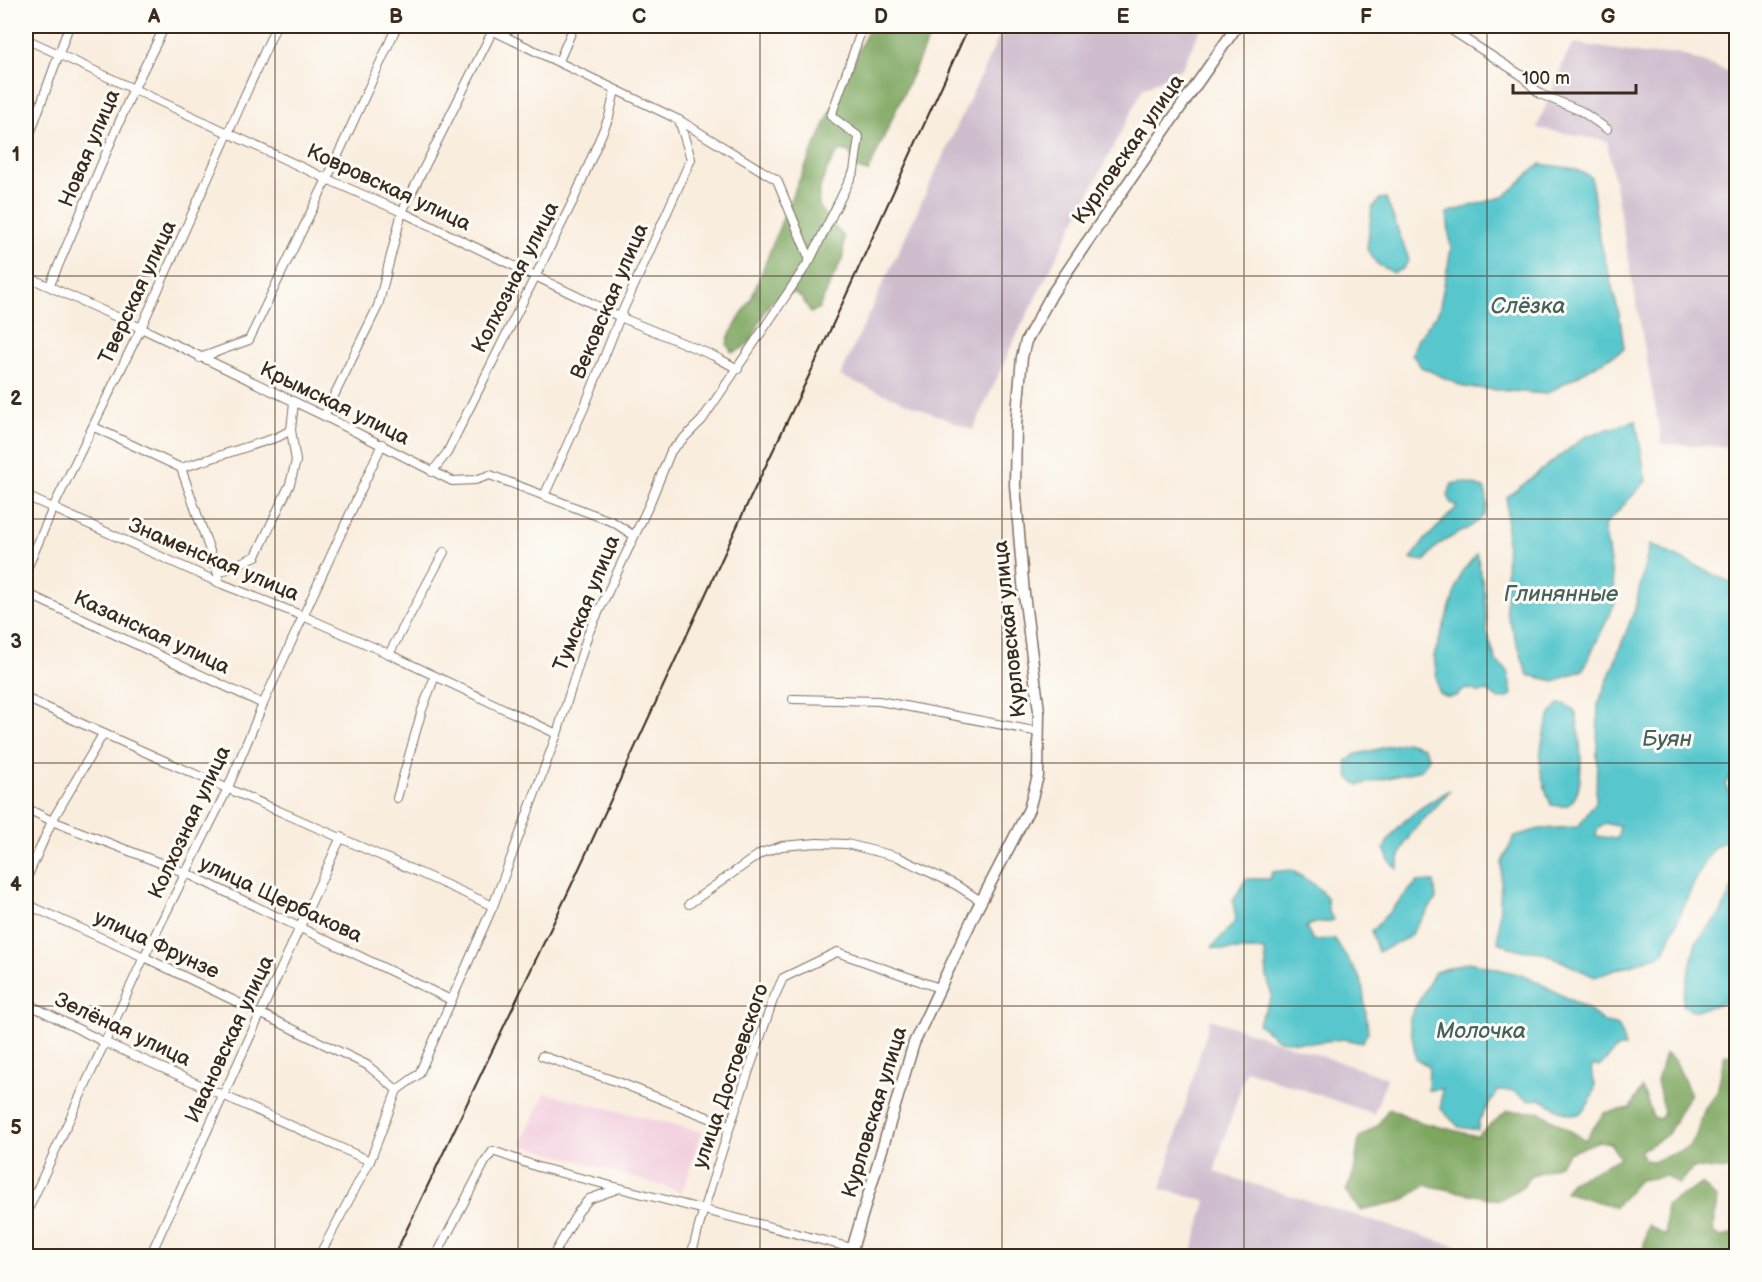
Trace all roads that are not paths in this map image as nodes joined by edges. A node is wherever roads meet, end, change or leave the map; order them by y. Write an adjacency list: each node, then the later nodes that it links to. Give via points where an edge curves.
1 (69, 26): 12 (street)
2 (165, 26): 14 (street, Новая улица)
3 (276, 26): 18 (street, Тверская улица)
4 (397, 26): 20 (street)
5 (483, 26): 10 (street)
6 (574, 26): 13 (street)
7 (863, 26): 22 (street, Тумская улица, via 831,116 859,137 854,171)
8 (1237, 26): 52 (main road, Курловская улица, via 1072,265 1026,341 1016,425 1015,485)
9 (1445, 26): 17 (street, via 1521,75 1540,94 1581,111)
10 (493, 30): 13 (street); 21 (street)
11 (26, 39): 12 (street, Ковровская улица)
12 (58, 53): 14 (street, Ковровская улица); 19 (street)
13 (559, 61): 15 (street)
14 (133, 90): 18 (street, Ковровская улица); 25 (street, Новая улица)
15 (615, 90): 16 (street); 23 (street, Колхозная улица, via 609,117 574,199)
16 (679, 120): 22 (street, via 777,180); 26 (street, Вековская улица, via 691,159)
17 (1607, 129)
18 (228, 133): 20 (street, Ковровская улица); 27 (street, Тверская улица)
19 (26, 145)
20 (327, 179): 21 (street, Ковровская улица); 28 (street, via 249,340)
21 (402, 212): 23 (street, Ковровская улица); 31 (street, via 378,306)
22 (810, 260): 29 (street, Тумская улица)
23 (535, 275): 26 (street, Ковровская улица); 36 (street, Колхозная улица, via 447,453)
24 (26, 276): 25 (street, Крымская улица)
25 (50, 285): 27 (street, Крымская улица)
26 (620, 317): 29 (street, Ковровская улица); 38 (street, Вековская улица)
27 (141, 328): 28 (street, Крымская улица); 32 (street, Тверская улица)
28 (200, 358): 30 (street, Крымская улица)
29 (738, 369): 40 (street, Тумская улица, via 702,420 671,451)
30 (294, 402): 31 (street, Крымская улица); 33 (street)
31 (324, 416): 34 (street, Крымская улица)
32 (94, 427): 35 (street); 39 (street, Тверская улица)
33 (291, 430): 35 (street); 43 (street, via 296,461 290,484 256,556)
34 (382, 444): 36 (street, Крымская улица); 46 (street, Колхозная улица)
35 (181, 468): 43 (street)
36 (432, 472): 38 (street, Крымская улица, via 452,481 490,475)
37 (26, 496): 39 (street, Знаменская улица)
38 (544, 496): 40 (street, Крымская улица, via 613,522)
39 (53, 508): 42 (street, Тверская улица); 44 (street, Знаменская улица)
40 (633, 535): 54 (street, Тумская улица, via 588,634)
41 (444, 552): 47 (street)
42 (26, 571)
43 (218, 573): 44 (street)
44 (222, 584): 46 (street, Знаменская улица)
45 (26, 593): 51 (street, Казанская улица)
46 (303, 616): 47 (street, Знаменская улица); 51 (street, Колхозная улица)
47 (389, 654): 48 (street, Знаменская улица)
48 (435, 676): 54 (street, Знаменская улица); 56 (street)
49 (26, 698): 53 (street)
50 (793, 699): 52 (street, via 879,701)
51 (263, 704): 55 (street, Колхозная улица)
52 (1039, 732): 62 (main road, Курловская улица, via 1038,776 1029,809)
53 (103, 734): 55 (street); 58 (street)
54 (556, 734): 65 (street, Тумская улица)
55 (227, 790): 59 (street); 60 (street, Колхозная улица)
56 (397, 798)
57 (26, 808): 58 (street, улица Щербакова)
58 (52, 821): 60 (street, улица Щербакова); 61 (street)
59 (341, 837): 65 (street); 66 (street, Ивановская улица)
60 (186, 873): 66 (street, улица Щербакова); 67 (street, Колхозная улица)
61 (26, 880)
62 (981, 901): 64 (street, via 898,857 847,844 817,843 782,846 760,853); 68 (main road, Курловская улица)
63 (26, 904): 67 (street, улица Фрунзе)
64 (689, 904)
65 (493, 906): 69 (street, Тумская улица)
66 (301, 928): 69 (street, улица Щербакова); 71 (street, Ивановская улица)
67 (144, 957): 71 (street, улица Фрунзе); 72 (street, Колхозная улица)
68 (939, 988): 76 (street, улица Достоевского, via 837,952 783,978); 81 (main road, Курловская улица, via 909,1056)
69 (451, 1000): 74 (street, Тумская улица, via 419,1074)
70 (26, 1003): 72 (street, Зелёная улица)
71 (262, 1013): 74 (street, улица Фрунзе, via 366,1065); 75 (street, Ивановская улица)
72 (104, 1042): 75 (street, Зелёная улица); 80 (street, Колхозная улица)
73 (542, 1056): 76 (street)
74 (397, 1090): 77 (street)
75 (223, 1094): 77 (street, Зелёная улица); 82 (street, Ивановская улица)
76 (730, 1126): 79 (street, улица Достоевского)
77 (370, 1161): 83 (street)
78 (620, 1188): 79 (street); 84 (street, via 493,1151); 85 (street, via 589,1199)
79 (704, 1208): 81 (street); 86 (street, улица Достоевского)
80 (26, 1214)
81 (851, 1252)
82 (150, 1257)
83 (319, 1257)
84 (436, 1257)
85 (553, 1257)
86 (691, 1257)

